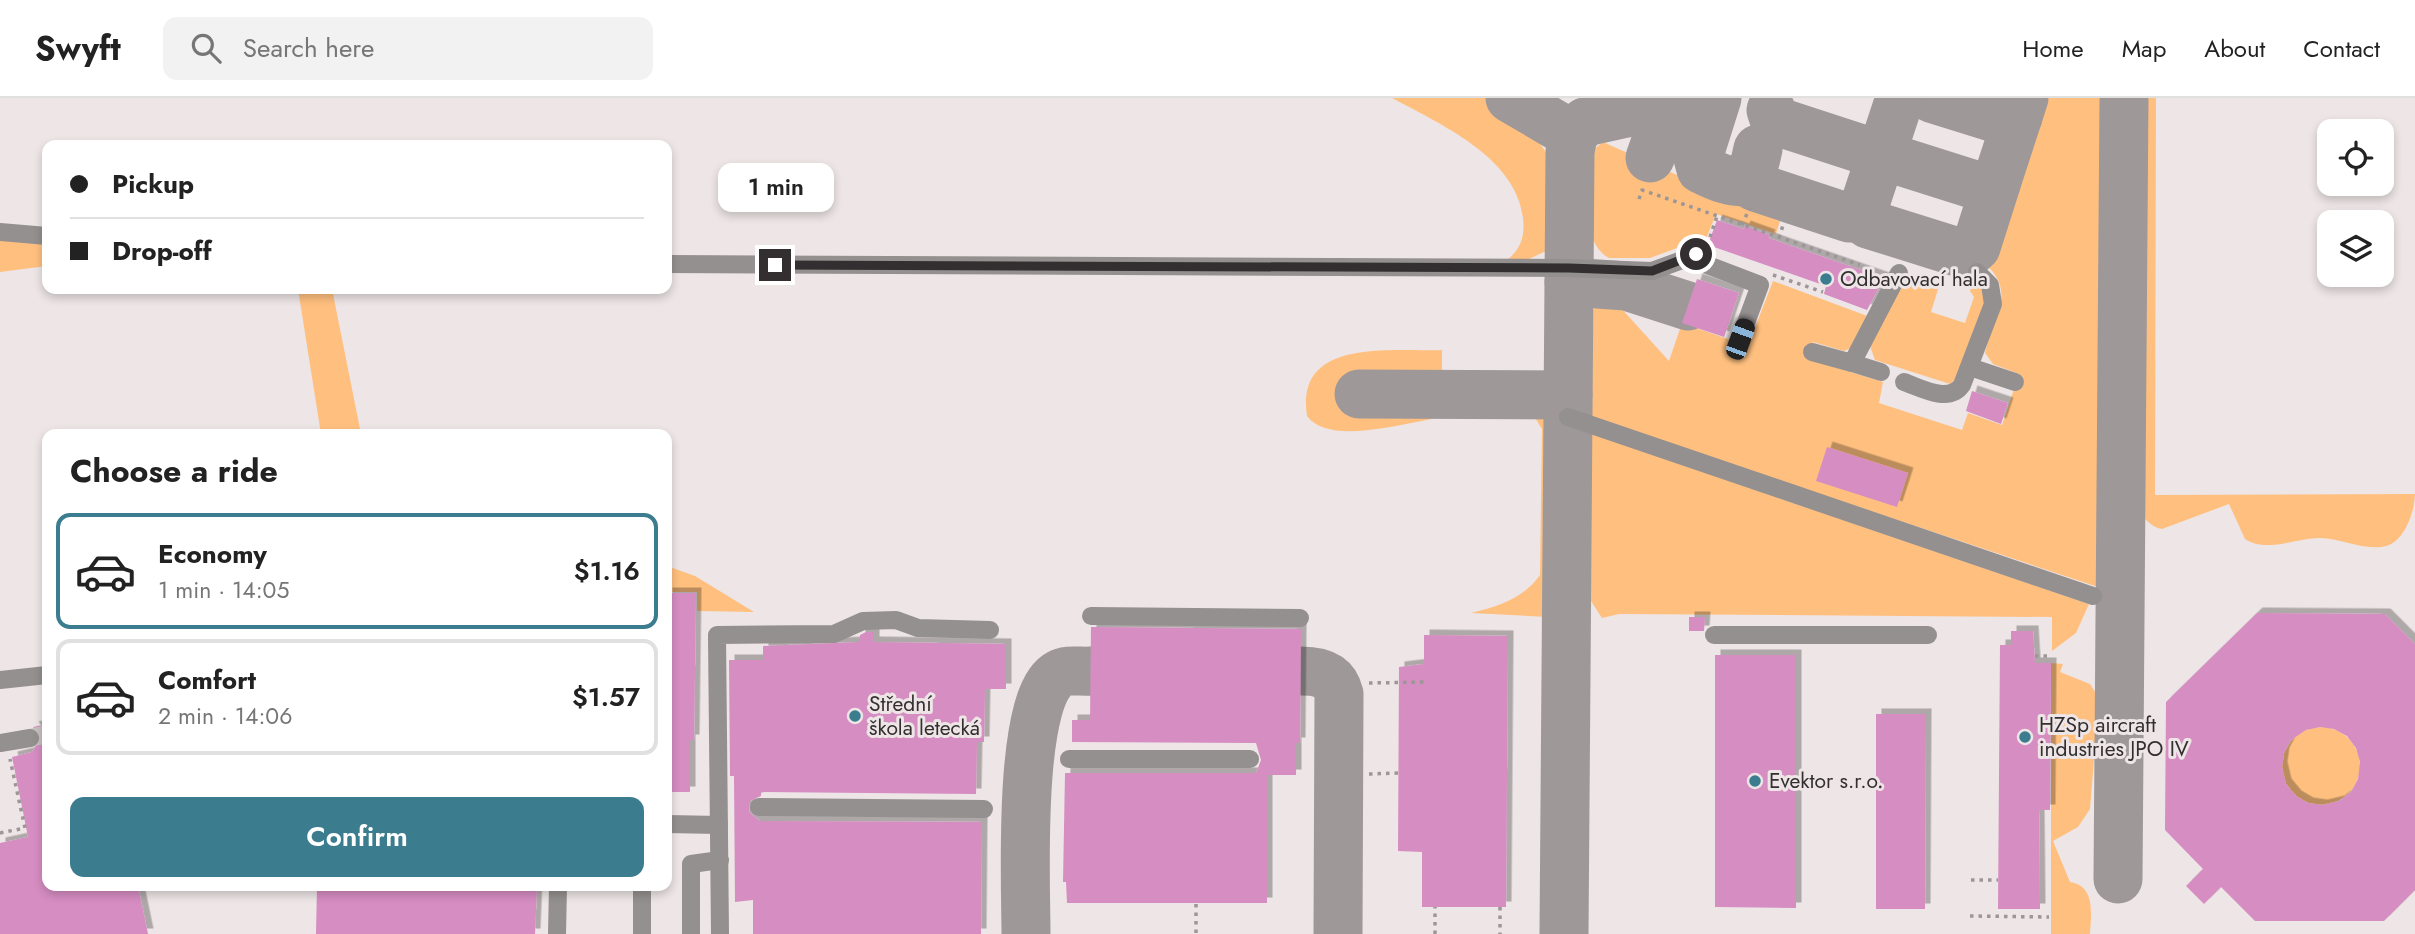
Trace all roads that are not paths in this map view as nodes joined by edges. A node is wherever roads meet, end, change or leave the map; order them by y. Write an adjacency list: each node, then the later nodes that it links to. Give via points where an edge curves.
1 (0, 232): 2 (street)
2 (42, 236)
3 (672, 264): 6 (street, via 1640,272 1700,253 1705,264 1760,285)
4 (1899, 272): 8 (street)
5 (1977, 272): 9 (street, via 1987,281 1993,297)
6 (1740, 339)
7 (1812, 352): 8 (street)
8 (1852, 363): 10 (street)
9 (1970, 368): 11 (street, via 1959,389 1949,395); 12 (street)
10 (1881, 372)
11 (1904, 382)
12 (2015, 382)
13 (1568, 417): 14 (street)
14 (2093, 596)
15 (1091, 616): 16 (street)
16 (1300, 618)
17 (989, 629): 29 (street, via 918,628 896,620 863,621 834,634 717,635)
18 (1714, 635): 19 (street)
19 (1928, 635)
20 (42, 676): 21 (street)
21 (0, 680)
22 (30, 738): 23 (street)
23 (0, 743)
24 (1069, 759): 25 (street)
25 (1250, 759)
26 (759, 807): 27 (street)
27 (984, 809)
28 (672, 824): 29 (street)
29 (719, 825): 30 (street)
30 (720, 860): 35 (street, via 691,864); 36 (street)
31 (558, 891): 33 (street)
32 (642, 891): 34 (street)
33 (557, 934)
34 (642, 934)
35 (691, 934)
36 (720, 934)

